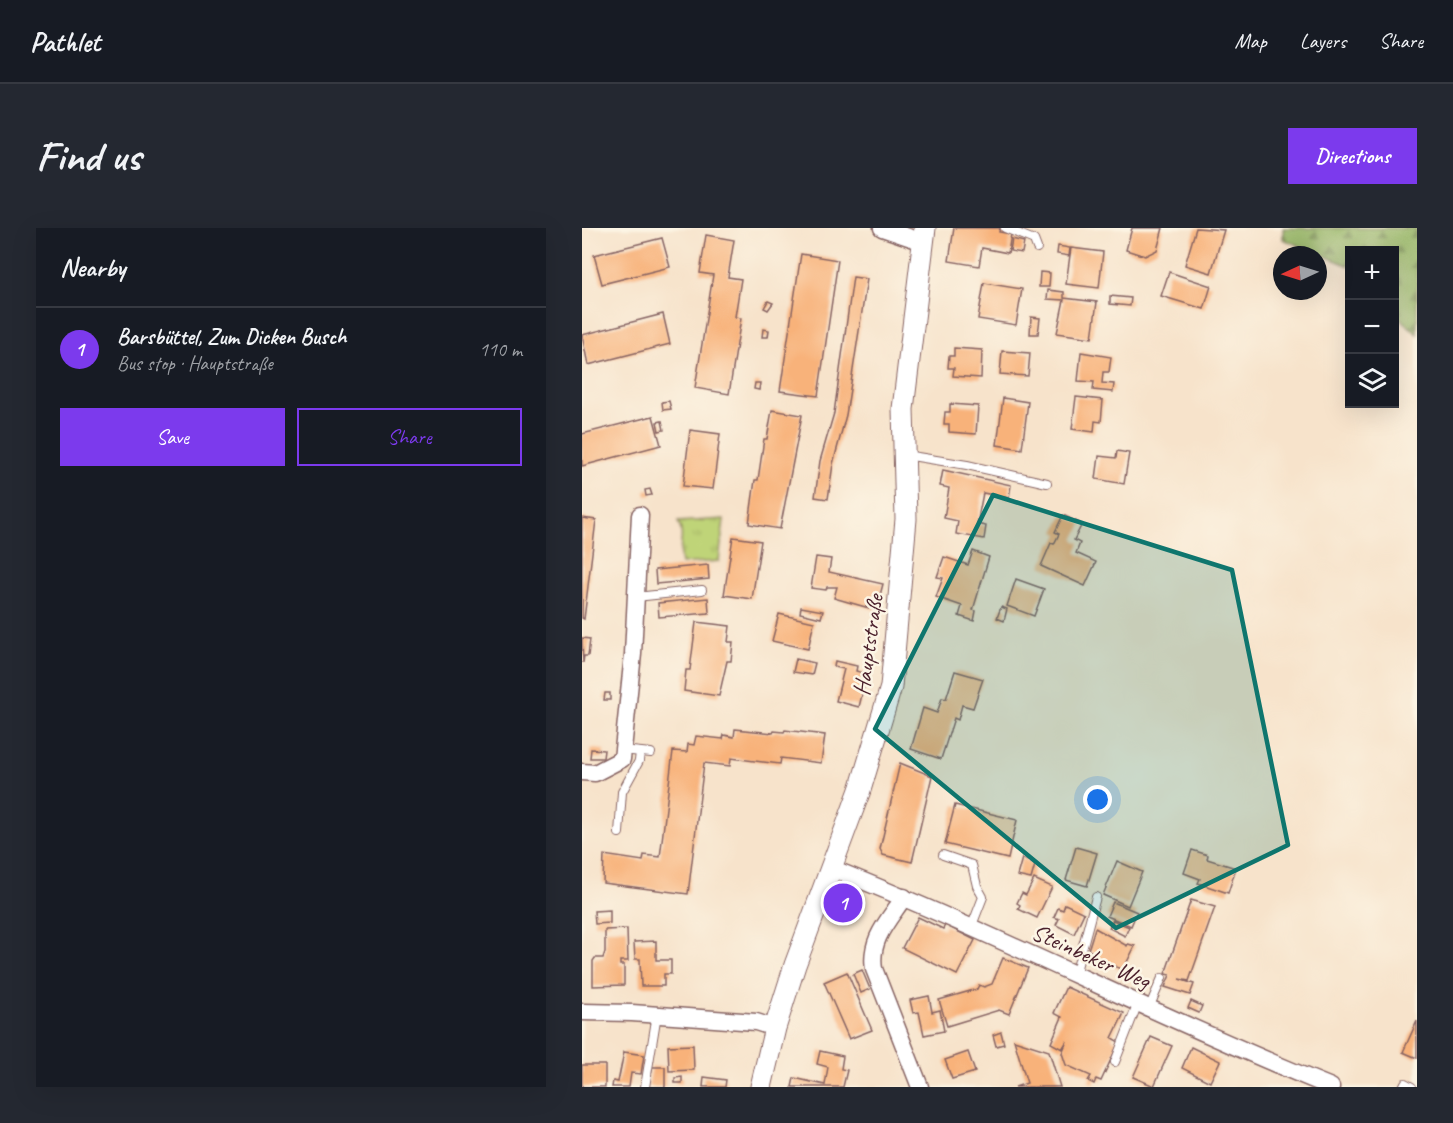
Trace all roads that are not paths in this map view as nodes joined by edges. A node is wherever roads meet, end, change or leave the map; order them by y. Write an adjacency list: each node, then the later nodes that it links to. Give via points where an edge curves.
1 (882, 228): 3 (street)
2 (1005, 228): 4 (lane, via 1034,240)
3 (924, 235): 5 (street, Hauptstraße, via 903,409)
4 (1037, 248)
5 (904, 455): 6 (lane); 16 (street, Hauptstraße, via 905,531 891,687)
6 (1047, 483)
7 (640, 515): 9 (street)
8 (702, 590): 9 (lane)
9 (636, 597): 10 (street)
10 (622, 750): 11 (lane); 13 (street, via 621,759 595,773)
11 (640, 752): 12 (lane); 14 (lane, via 622,792)
12 (651, 753)
13 (582, 772)
14 (619, 833)
15 (943, 855): 19 (lane, via 972,866 983,897)
16 (831, 868): 17 (street, Steinbeker Weg); 25 (street, Hauptstraße)
17 (904, 897): 19 (street, Steinbeker Weg); 29 (street, via 874,940 871,954)
18 (1096, 897): 20 (lane)
19 (972, 928): 20 (street, Steinbeker Weg)
20 (1075, 975): 22 (street, Steinbeker Weg)
21 (1162, 978): 22 (lane)
22 (1144, 1006): 26 (lane); 30 (street, Steinbeker Weg)
23 (582, 1012): 24 (street)
24 (657, 1014): 25 (street, via 756,1022); 27 (lane)
25 (775, 1028): 28 (street, Hauptstraße)
26 (1115, 1062)
27 (645, 1087)
28 (761, 1087)
29 (920, 1087)
30 (1331, 1087)
31 (1403, 1087): 32 (lane, via 1405,1083)
32 (1412, 1087)

